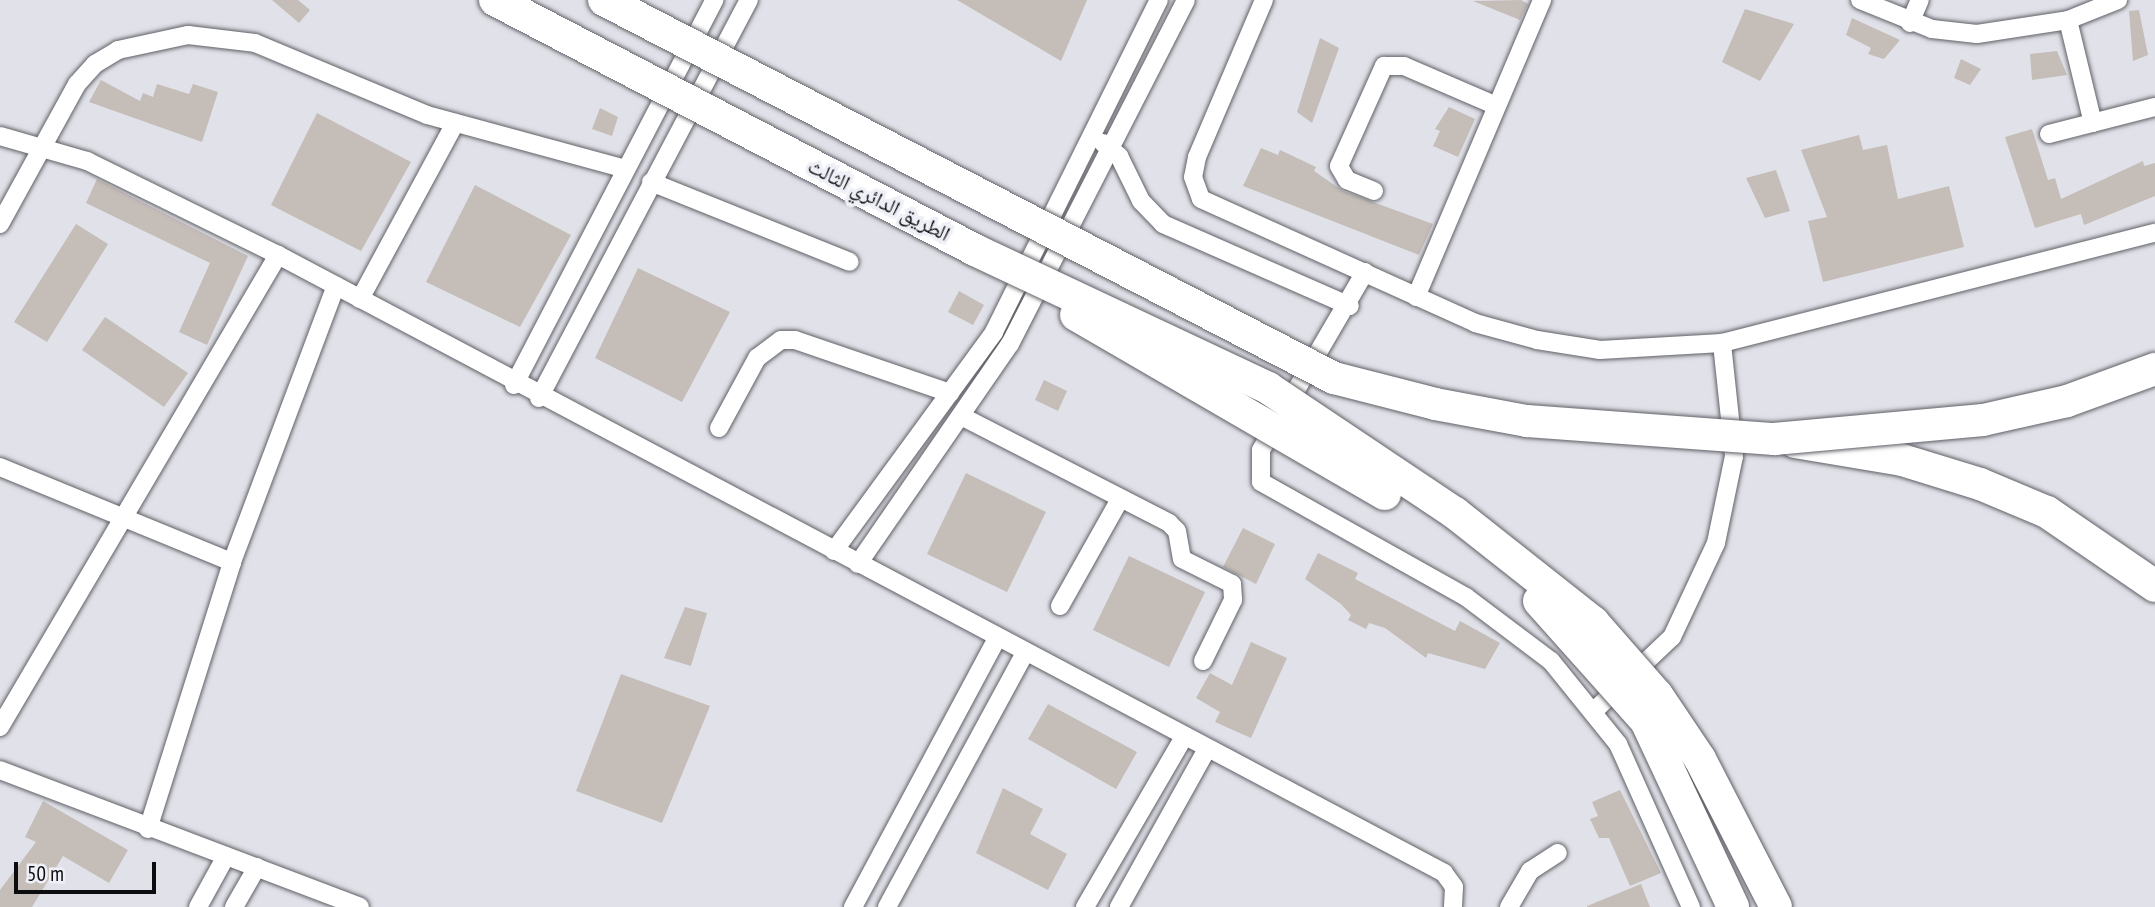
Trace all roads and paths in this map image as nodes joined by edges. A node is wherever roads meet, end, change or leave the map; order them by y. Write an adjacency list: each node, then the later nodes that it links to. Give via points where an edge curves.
1 (495, 0): 28 (highway, الطريق الدائري الثالث, bridge)
2 (604, 0): 43 (highway, bridge, via 1334,378 1527,421)
3 (714, 0): 23 (street)
4 (749, 0): 24 (street)
5 (1159, 0): 20 (street)
6 (1186, 0): 22 (street)
7 (1264, 0): 31 (street, via 1197,157 1195,188 1210,206)
8 (1542, 0): 14 (street)
9 (1860, 0): 13 (street)
10 (1920, 0): 13 (street)
11 (2118, 0): 12 (street)
12 (2068, 20): 13 (street, via 1976,34); 17 (street)
13 (1910, 23)
14 (1497, 106): 25 (street, via 1404,66 1384,66 1339,166 1347,180); 33 (street)
15 (2155, 107): 17 (street)
16 (455, 123): 21 (street, via 255,43 187,34 118,50 95,64 76,83); 23 (street); 34 (street)
17 (2093, 123): 18 (street)
18 (2049, 134)
19 (0, 135): 21 (street)
20 (1091, 136): 22 (street); 39 (street, via 994,332)
21 (47, 145): 26 (street); 29 (street)
22 (1111, 147): 35 (street, via 1141,201 1163,224); 41 (street, via 1010,344)
23 (626, 169): 38 (street)
24 (651, 182): 30 (street); 40 (street)
25 (1374, 191)
26 (0, 224)
27 (2155, 233): 36 (street)
28 (975, 250): 74 (highway, bridge, via 1146,362 1259,420 1505,570 1567,628 1646,721); 75 (highway, الطريق الدائري الثالث, bridge, via 1268,388 1455,513 1593,622 1681,726)
29 (278, 255): 32 (street); 46 (street)
30 (850, 262)
31 (1365, 272): 33 (street); 35 (street)
32 (336, 286): 34 (street); 48 (street)
33 (1416, 297): 36 (street, via 1537,341 1639,350)
34 (360, 299): 38 (street)
35 (1350, 306): 55 (street, via 1261,450 1261,482 1511,626)
36 (1723, 343): 55 (street, via 1734,456 1716,543 1672,637)
37 (2155, 369): 43 (highway, bridge, via 2067,401 1983,420)
38 (514, 385): 40 (street)
39 (950, 393): 42 (street, via 795,340 780,341 757,358); 47 (street)
40 (539, 398): 47 (street)
41 (963, 416): 45 (street); 49 (street)
42 (719, 428)
43 (1774, 439): 50 (highway, bridge, via 1902,460 1980,485 2047,512)
44 (0, 467): 46 (street)
45 (1119, 500): 51 (street); 54 (street, via 1174,527 1182,559 1234,589)
46 (123, 519): 48 (street); 56 (street)
47 (834, 551): 49 (street)
48 (232, 562): 60 (street)
49 (858, 564): 52 (street)
50 (2155, 586)
51 (1060, 606)
52 (998, 637): 53 (street); 67 (street)
53 (1025, 653): 57 (street); 68 (street)
54 (1203, 661)
55 (1595, 710): 73 (street, via 1642,791)
56 (0, 727)
57 (1184, 737): 58 (street); 69 (street)
58 (1208, 749): 70 (street); 71 (street, via 1444,873 1454,887)
59 (0, 770): 60 (street)
60 (148, 829): 62 (street)
61 (1558, 853): 72 (street, via 1530,871)
62 (226, 856): 63 (street); 64 (street)
63 (257, 867): 65 (street); 66 (street)
64 (198, 907)
65 (234, 907)
66 (360, 907)
67 (853, 907)
68 (887, 907)
69 (1085, 907)
70 (1119, 907)
71 (1452, 907)
72 (1509, 907)
73 (1692, 907)
74 (1733, 907)
75 (1776, 907)

